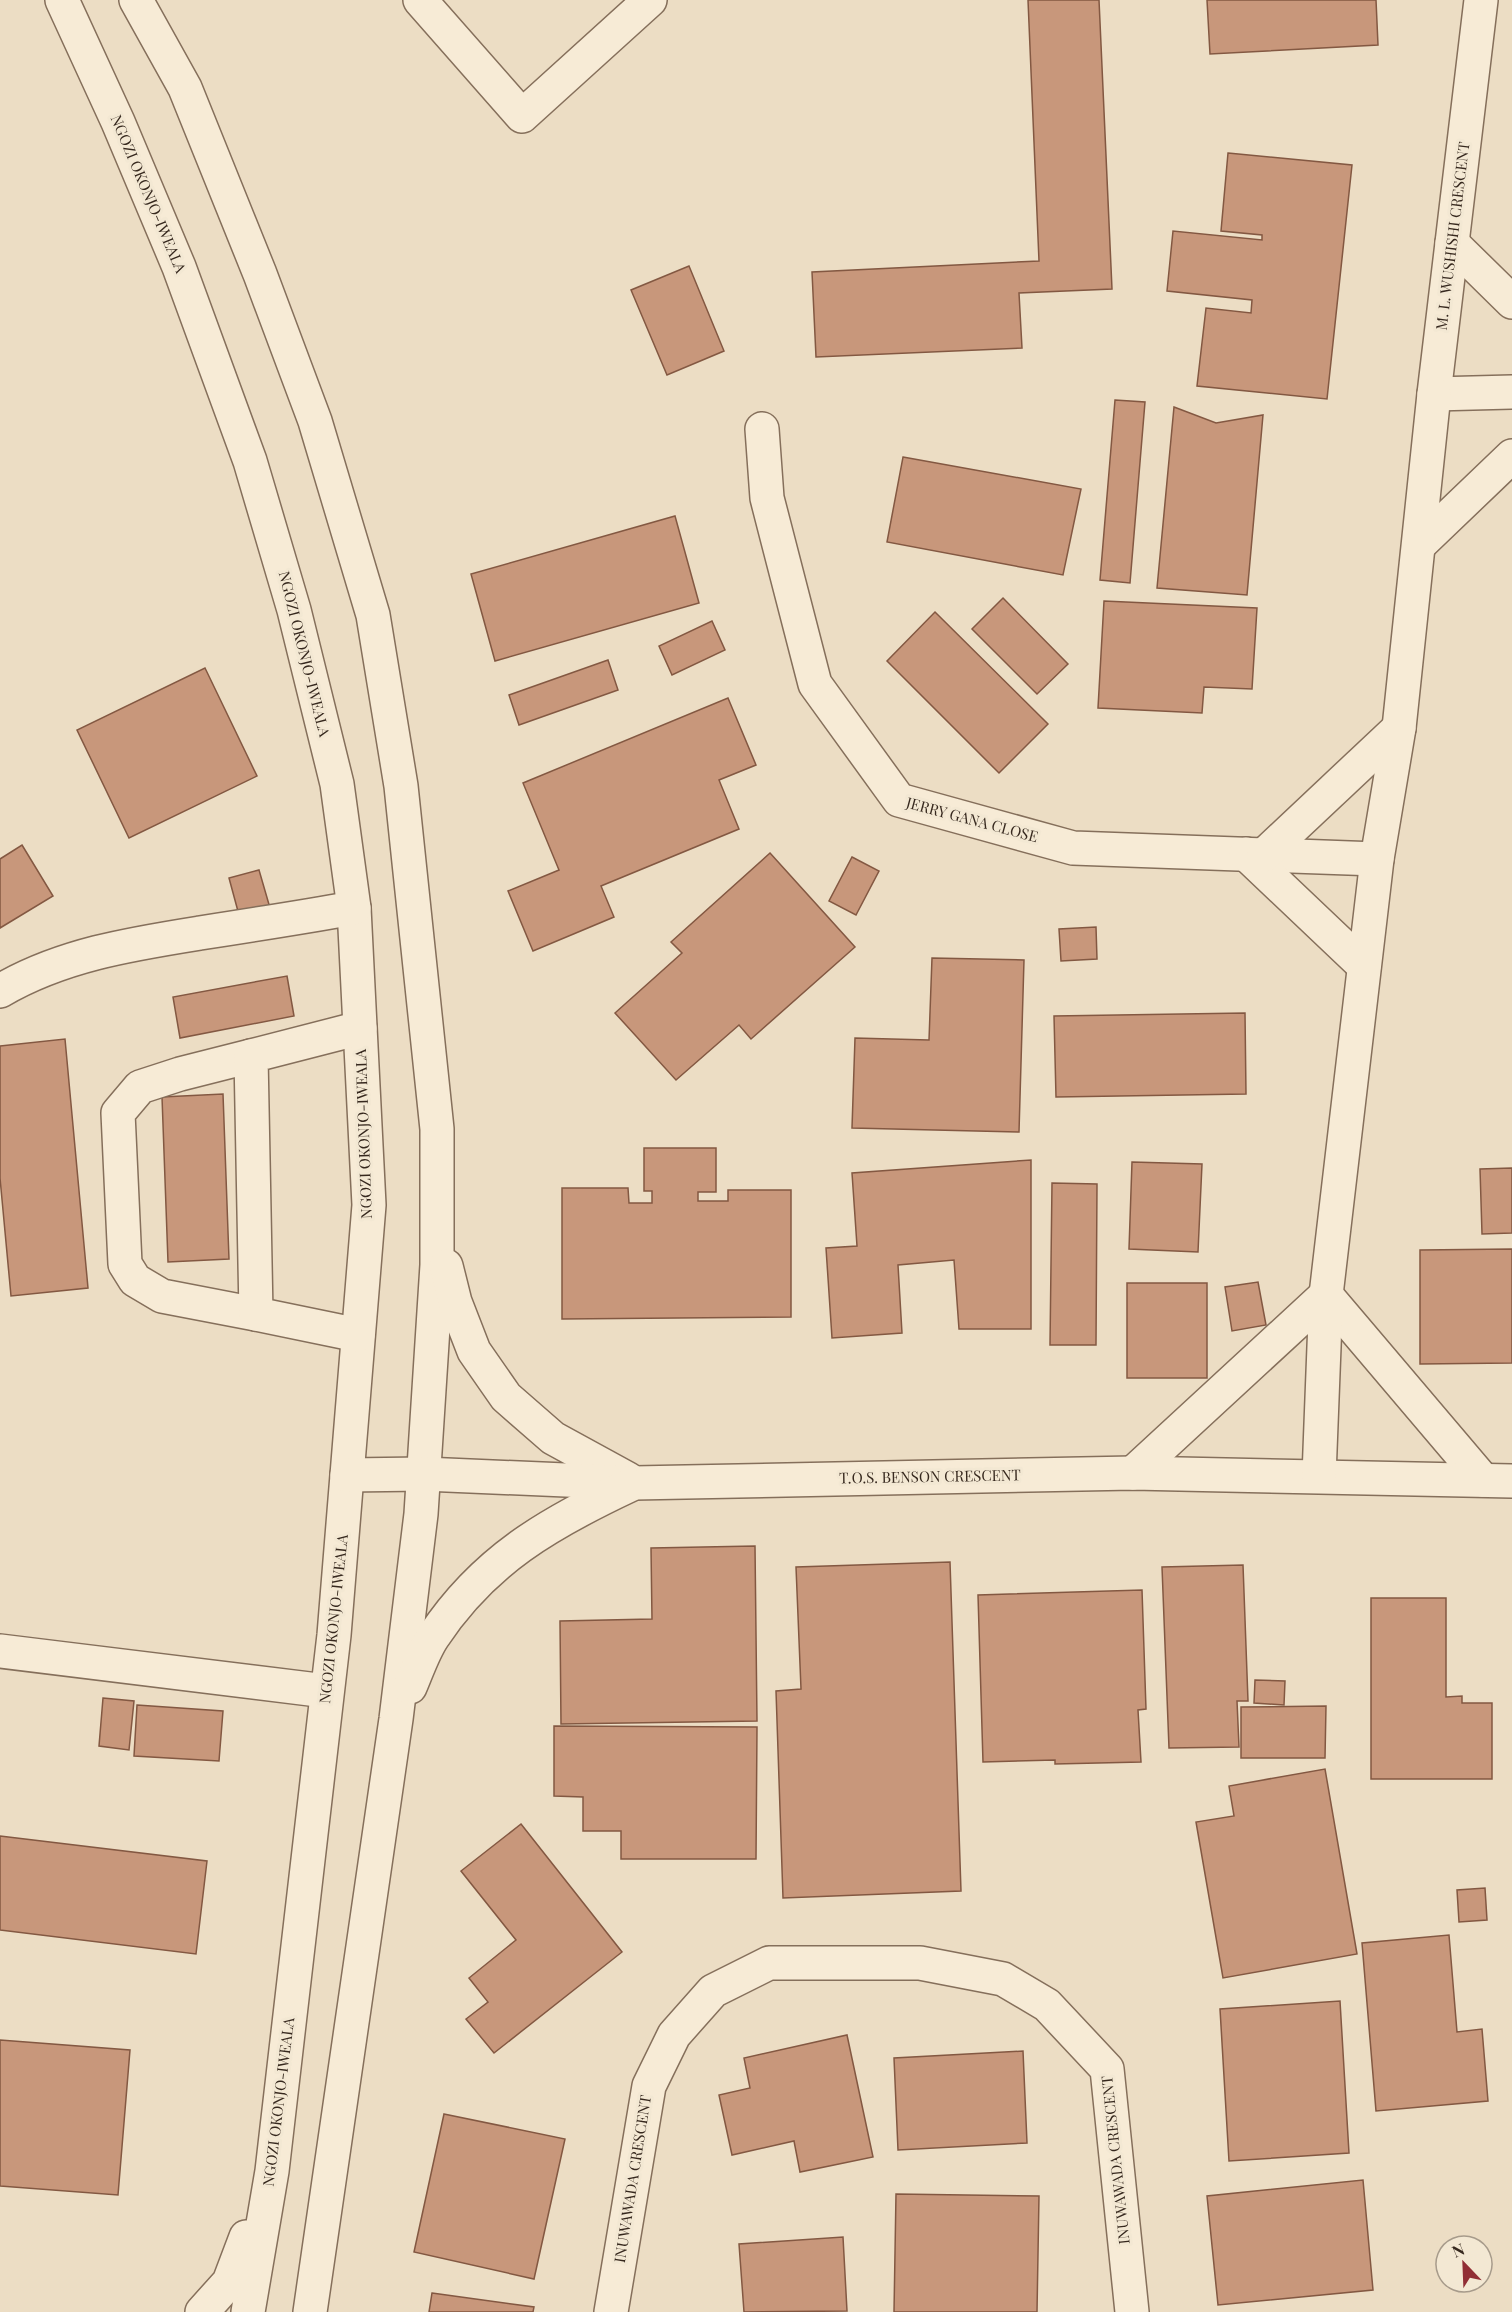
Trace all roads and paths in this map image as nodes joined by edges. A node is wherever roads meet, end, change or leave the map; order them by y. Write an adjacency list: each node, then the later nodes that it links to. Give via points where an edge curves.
1 (62, 0): 16 (street, NGOZI OKONJO-IWEALA, via 175,256 250,461 294,610 337,784)
2 (136, 0): 21 (street, via 185,88 260,274 315,421 373,615 401,786 437,1129)
3 (420, 0): 4 (street, via 522,116)
4 (650, 0)
5 (1481, 0): 6 (street, M. L. WUSHISHI CRESCENT)
6 (1452, 243): 7 (street); 9 (street, M. L. WUSHISHI CRESCENT)
7 (1512, 302)
8 (1512, 392): 9 (street)
9 (1434, 394): 12 (street, M. L. WUSHISHI CRESCENT)
10 (762, 429): 14 (street, JERRY GANA CLOSE, via 767,498 815,684 899,800 1073,848)
11 (1512, 456): 12 (street)
12 (1419, 545): 13 (street, M. L. WUSHISHI CRESCENT)
13 (1399, 728): 14 (street); 15 (street, M. L. WUSHISHI CRESCENT)
14 (1255, 854): 15 (street, JERRY GANA CLOSE); 17 (street)
15 (1377, 859): 17 (street, M. L. WUSHISHI CRESCENT)
16 (354, 908): 18 (street, via 133,944 78,957); 19 (street, NGOZI OKONJO-IWEALA)
17 (1365, 966): 22 (street, M. L. WUSHISHI CRESCENT)
18 (0, 991)
19 (360, 1028): 20 (street); 24 (street, NGOZI OKONJO-IWEALA, via 369,1204)
20 (251, 1056): 23 (street); 23 (street, via 140,1087 118,1113 125,1264 135,1280 162,1296)
21 (437, 1230): 26 (street); 30 (street, via 455,1302 474,1351 506,1397 553,1438)
22 (1326, 1295): 25 (street); 28 (street, M. L. WUSHISHI CRESCENT); 29 (street)
23 (256, 1314): 24 (street)
24 (358, 1335): 27 (street, NGOZI OKONJO-IWEALA)
25 (1133, 1473): 28 (street, T.O.S. BENSON CRESCENT); 30 (street, T.O.S. BENSON CRESCENT)
26 (424, 1474): 27 (street, T.O.S. BENSON CRESCENT); 30 (street, T.O.S. BENSON CRESCENT); 33 (street)
27 (347, 1475): 32 (street, NGOZI OKONJO-IWEALA)
28 (1319, 1476): 29 (street, T.O.S. BENSON CRESCENT)
29 (1497, 1480)
30 (634, 1483): 33 (street, via 574,1511 518,1546 475,1583 432,1638)
31 (0, 1651): 32 (street)
32 (326, 1691): 34 (street, NGOZI OKONJO-IWEALA)
33 (396, 1719): 37 (street)
34 (272, 2171): 35 (street, via 229,2282); 36 (street, NGOZI OKONJO-IWEALA)
35 (202, 2312)
36 (248, 2312)
37 (310, 2312)
38 (611, 2312): 39 (street, INUWAWADA CRESCENT, via 649,2086 674,2035 713,1991 769,1963 920,1963 1003,1979 1047,2005 1107,2069)
39 (1132, 2312)

